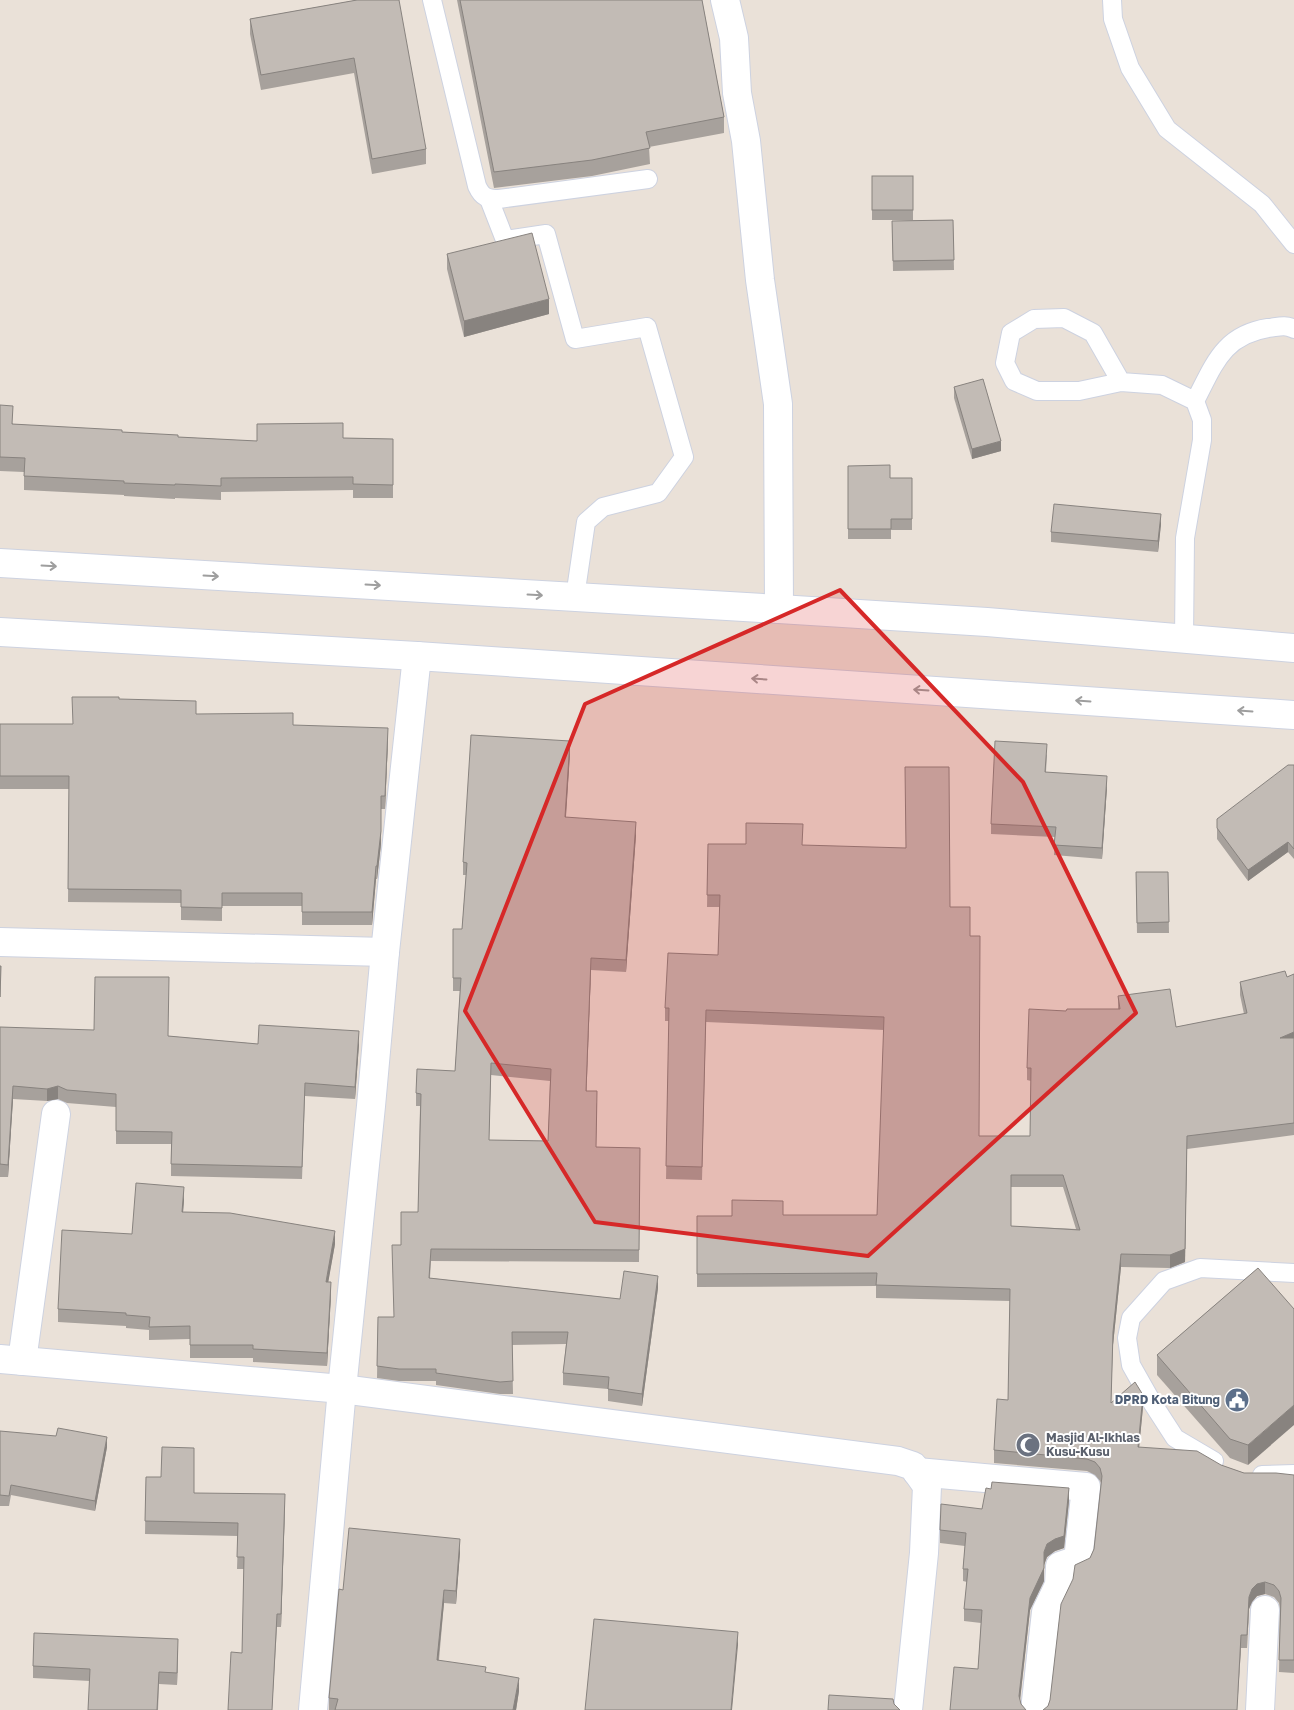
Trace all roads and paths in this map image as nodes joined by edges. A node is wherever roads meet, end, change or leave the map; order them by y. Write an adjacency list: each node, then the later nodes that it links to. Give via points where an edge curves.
1 (432, 0): 5 (lane, via 476,186)
2 (725, 0): 12 (street, via 734,38 737,93 746,142 760,280 778,404)
3 (1112, 0): 6 (lane, via 1113,19 1130,68 1167,129 1262,204)
4 (648, 179): 5 (lane)
5 (489, 200): 11 (lane, via 505,240 546,234 575,339 647,327 684,457 658,493 603,507 586,522)
6 (1294, 244)
7 (1294, 329): 9 (lane, via 1287,325 1260,329 1238,338 1220,354)
8 (1121, 382): 8 (lane, via 1093,334 1064,318 1034,319 1011,334 1005,363 1014,381 1037,392 1079,392); 9 (lane, via 1162,385)
9 (1195, 401): 14 (lane, via 1202,420 1202,440 1185,538)
10 (0, 563): 11 (street, one-way to 11)
11 (575, 597): 12 (street)
12 (779, 609): 14 (street)
13 (0, 632): 16 (street)
14 (1184, 639): 15 (street)
15 (1294, 648)
16 (417, 656): 17 (street, one-way to 16); 19 (street)
17 (1294, 715)
18 (0, 942): 19 (street)
19 (384, 952): 23 (street)
20 (56, 1114): 22 (street)
21 (1294, 1273): 24 (lane, via 1200,1268 1164,1281 1131,1318 1128,1338 1131,1365 1153,1404 1175,1438)
22 (11, 1360): 23 (street)
23 (342, 1390): 25 (street, via 898,1461 913,1466); 29 (street)
24 (1226, 1468)
25 (917, 1472): 30 (street, via 926,1486 924,1553); 31 (street, via 1086,1488 1078,1560 1060,1566 1059,1584 1046,1612)
26 (1294, 1474): 27 (lane)
27 (1247, 1476)
28 (1265, 1610): 32 (street)
29 (313, 1710)
30 (908, 1710)
31 (1035, 1710)
32 (1260, 1710)

